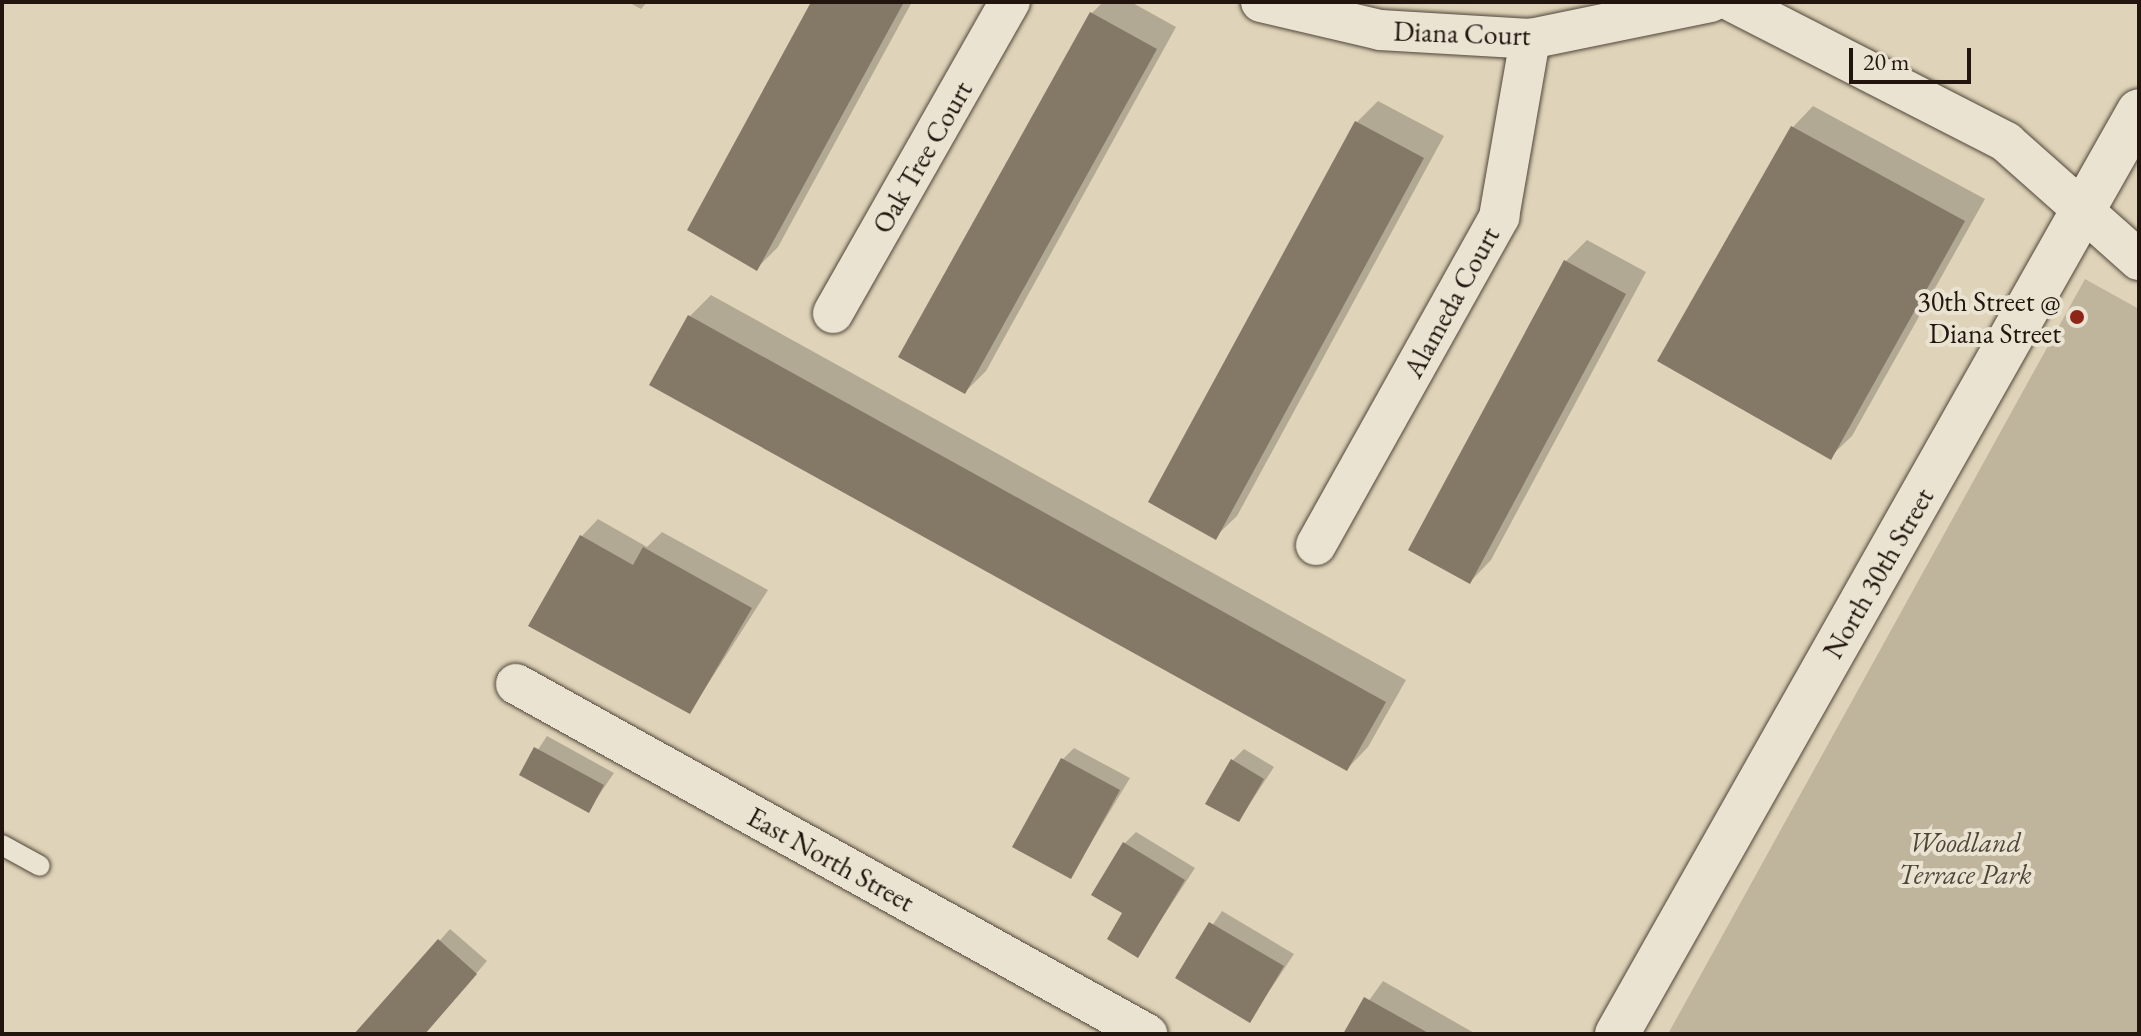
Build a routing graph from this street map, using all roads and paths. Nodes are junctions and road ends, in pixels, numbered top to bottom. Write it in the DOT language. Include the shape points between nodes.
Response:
graph roads {
  1 [pos="1010,2"];
  2 [pos="1261,2"];
  3 [pos="1711,2"];
  4 [pos="1733,2"];
  5 [pos="1530,39"];
  6 [pos="2139,111"];
  7 [pos="2085,206"];
  8 [pos="2139,260"];
  9 [pos="833,313"];
  10 [pos="1316,545"];
  11 [pos="516,684"];
  12 [pos="2,845"];
  13 [pos="40,866"];
  14 [pos="1147,1034"];
  15 [pos="1617,1034"];
  1 -- 9 [label="street, Oak Tree Court"];
  2 -- 5 [label="street, Diana Court" via="1380,30"];
  3 -- 5 [label="street, Diana Court"];
  4 -- 7 [label="street" via="2006,142"];
  5 -- 10 [label="street, Alameda Court" via="1499,217"];
  6 -- 7 [label="street, North 30th Street"];
  7 -- 8 [label="street"];
  7 -- 15 [label="street, North 30th Street"];
  11 -- 14 [label="street, East North Street"];
  12 -- 13 [label="lane"];
}
